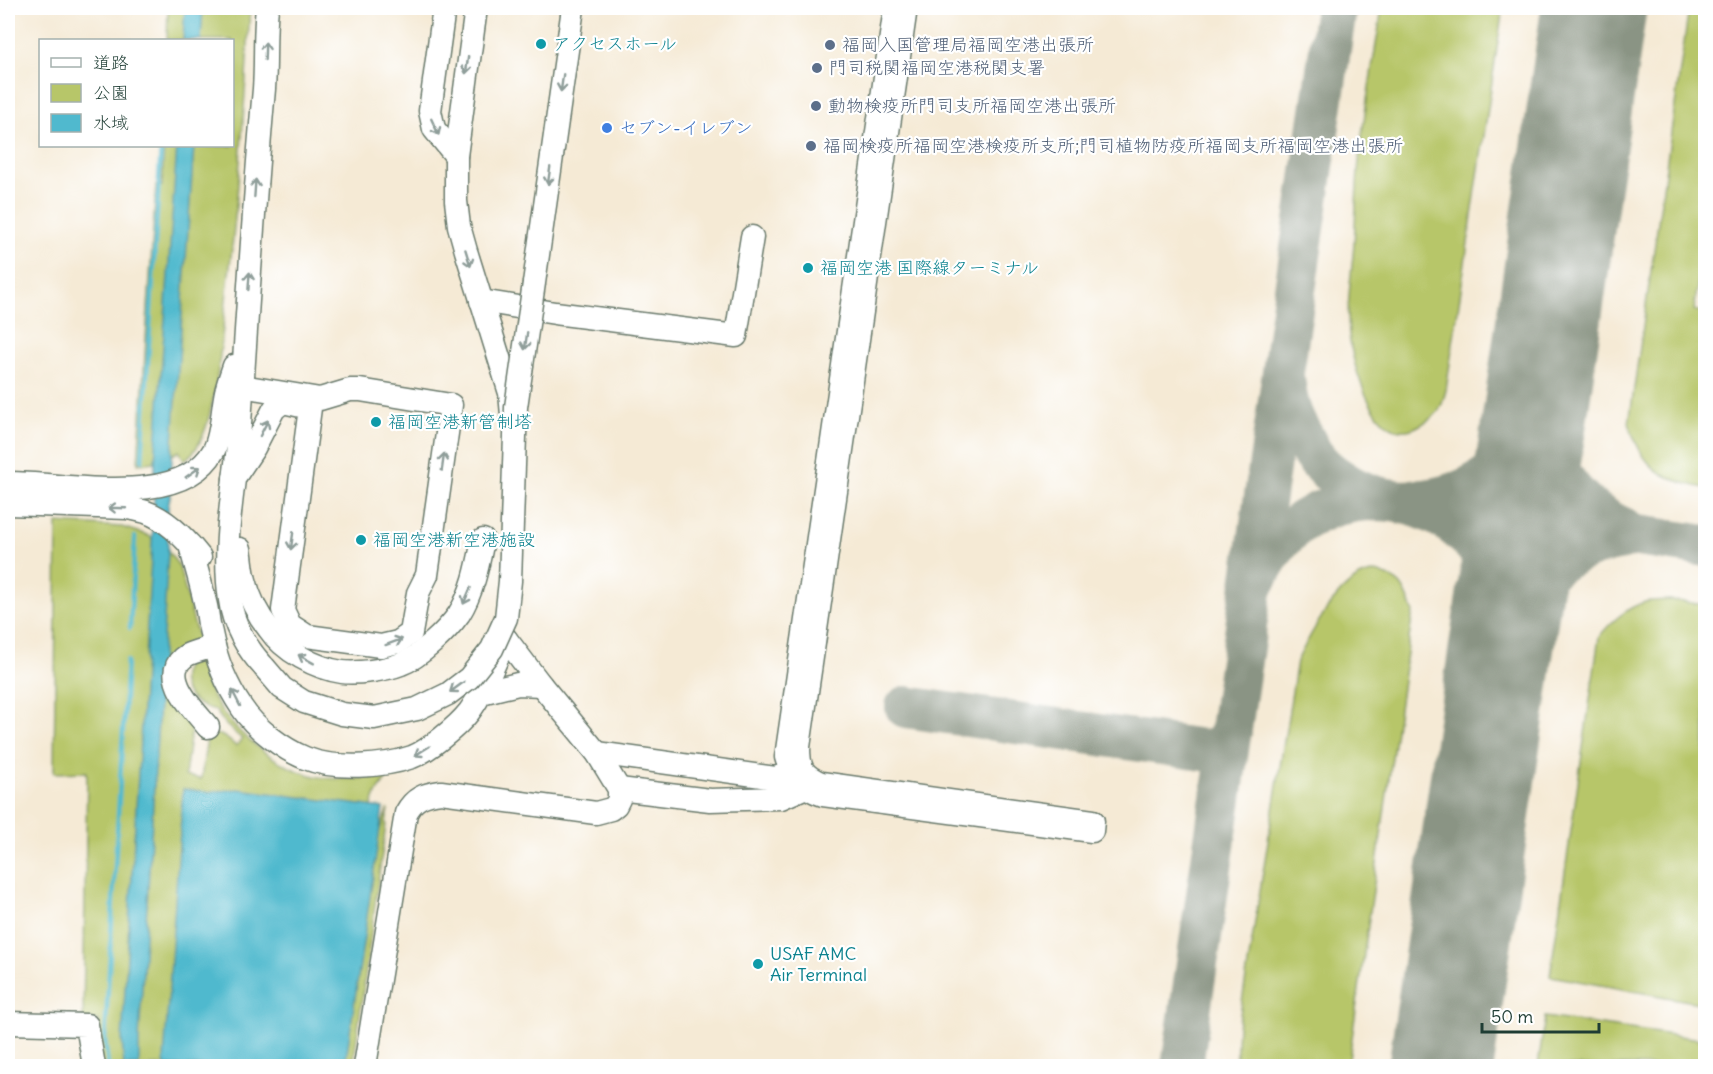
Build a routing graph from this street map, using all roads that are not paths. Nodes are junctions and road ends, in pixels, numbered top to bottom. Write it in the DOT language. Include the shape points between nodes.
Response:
graph roads {
  1 [pos="267,8"];
  2 [pos="444,8"];
  3 [pos="476,8"];
  4 [pos="573,8"];
  5 [pos="895,8"];
  6 [pos="906,8"];
  7 [pos="456,156"];
  8 [pos="752,237"];
  9 [pos="481,301"];
  10 [pos="245,330"];
  11 [pos="242,386"];
  12 [pos="234,478"];
  13 [pos="8,483"];
  14 [pos="231,501"];
  15 [pos="8,504"];
  16 [pos="483,540"];
  17 [pos="190,545"];
  18 [pos="230,600"];
  19 [pos="506,639"];
  20 [pos="214,646"];
  21 [pos="541,685"];
  22 [pos="481,693"];
  23 [pos="208,727"];
  24 [pos="597,753"];
  25 [pos="799,779"];
  26 [pos="619,789"];
  27 [pos="8,1023"];
  28 [pos="94,1066"];
  29 [pos="365,1066"];
  10 -- 1 [label="street, one-way"];
  2 -- 7 [label="street, one-way" via="430,111 434,129"];
  3 -- 7 [label="street, one-way"];
  4 -- 18 [label="street, one-way, bridge" via="516,407 506,618 492,649 469,678 417,709 374,718 342,714 304,702 282,688 252,653"];
  5 -- 25 [label="street" via="786,757"];
  6 -- 25 [label="street" via="800,764 805,774 821,783 1093,821 1092,831 823,795"];
  7 -- 9 [label="street, one-way" via="459,226"];
  8 -- 9 [label="street" via="736,336"];
  9 -- 19 [label="street" via="512,409 512,585"];
  10 -- 11 [label="street"];
  13 -- 10 [label="street, one-way" via="138,490 190,476 214,450 226,391"];
  11 -- 12 [label="street"];
  12 -- 11 [label="street, one-way" via="274,409 283,402 310,408 283,610 290,625 307,636 381,646 398,642 411,633 418,593 427,575 451,405 360,390 320,399"];
  12 -- 14 [label="street"];
  16 -- 14 [label="street, one-way" via="469,593 459,614 443,633 401,664 342,672 315,664 290,650 269,630 245,580"];
  14 -- 18 [label="street" via="227,549"];
  17 -- 15 [label="street, one-way" via="146,512"];
  17 -- 18 [label="street"];
  17 -- 20 [label="street"];
  19 -- 21 [label="street"];
  19 -- 22 [label="street"];
  22 -- 20 [label="street, one-way" via="469,713 449,733 414,756 377,765 331,765 305,758 254,724 240,706"];
  20 -- 23 [label="street" via="187,656 179,664 176,682"];
  21 -- 22 [label="street" via="518,684"];
  21 -- 24 [label="street"];
  24 -- 25 [label="street"];
  24 -- 26 [label="street"];
  25 -- 26 [label="street" via="781,798 710,800"];
  26 -- 29 [label="street" via="616,805 596,813 441,792 426,794 414,802 406,813"];
  27 -- 28 [label="street" via="87,1025"];
}
